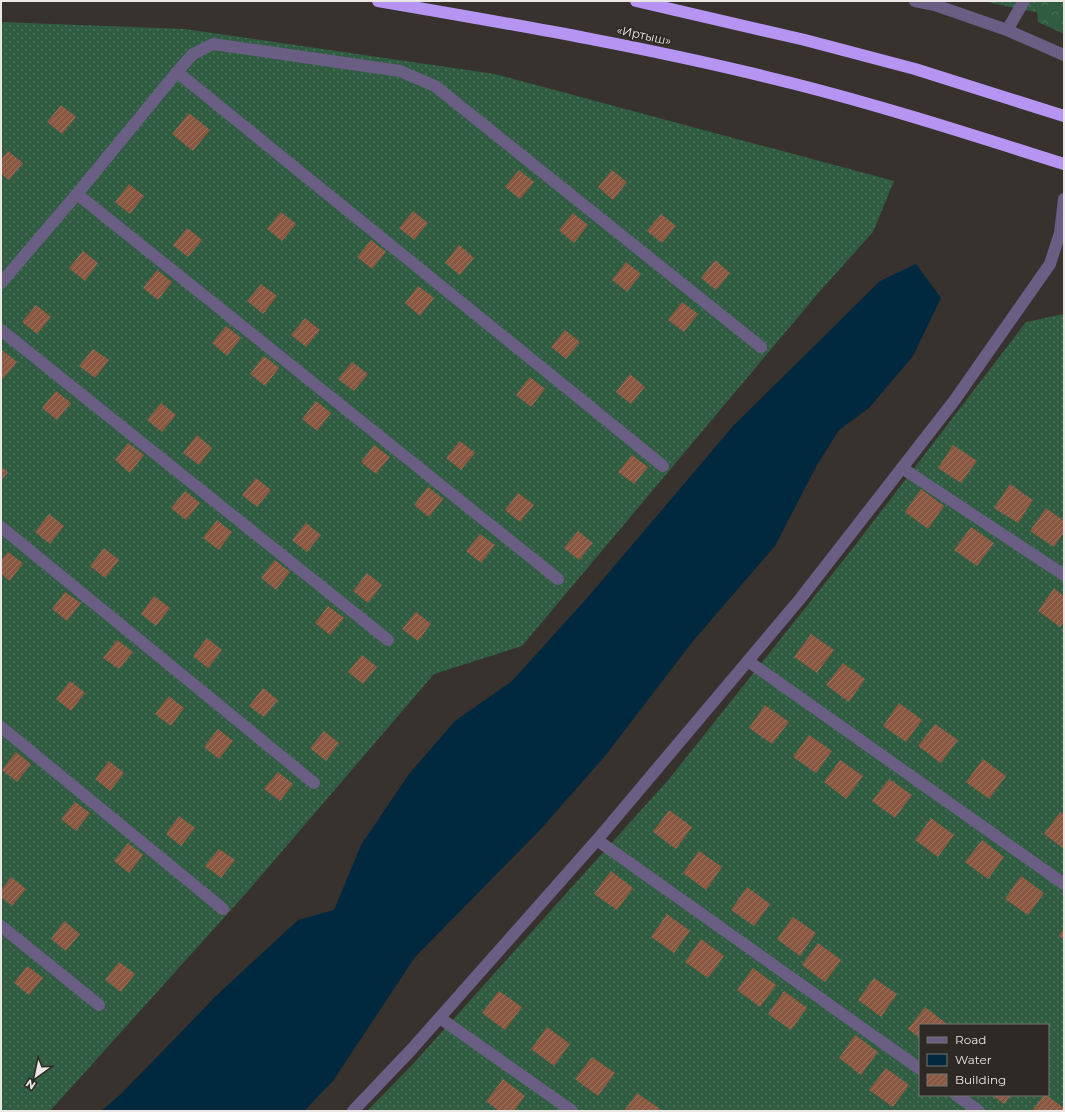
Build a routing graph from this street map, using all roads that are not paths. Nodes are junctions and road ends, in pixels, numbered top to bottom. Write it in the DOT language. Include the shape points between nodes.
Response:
graph roads {
  1 [pos="378,1"];
  2 [pos="636,1"];
  3 [pos="915,1"];
  4 [pos="1024,1"];
  5 [pos="1007,30"];
  6 [pos="1064,55"];
  7 [pos="177,72"];
  8 [pos="1064,116"];
  9 [pos="1064,164"];
  10 [pos="77,194"];
  11 [pos="1064,199"];
  12 [pos="1,283"];
  13 [pos="1,330"];
  14 [pos="761,347"];
  15 [pos="663,466"];
  16 [pos="902,468"];
  17 [pos="1,527"];
  18 [pos="1064,575"];
  19 [pos="558,579"];
  20 [pos="388,640"];
  21 [pos="748,661"];
  22 [pos="1,728"];
  23 [pos="314,783"];
  24 [pos="597,840"];
  25 [pos="1064,884"];
  26 [pos="223,908"];
  27 [pos="1,926"];
  28 [pos="99,1005"];
  29 [pos="440,1018"];
  30 [pos="919,1068"];
  31 [pos="957,1096"];
  32 [pos="354,1111"];
  33 [pos="572,1111"];
  34 [pos="979,1111"];
  1 -- 9 [label="highway, «Иртыш»" via="646,49 795,84 902,113"];
  2 -- 8 [label="highway" via="805,40 915,69"];
  3 -- 5 [label="street" via="935,5"];
  4 -- 5 [label="street"];
  5 -- 6 [label="street"];
  7 -- 10 [label="street"];
  7 -- 14 [label="street" via="193,54 213,44 400,71 435,86"];
  7 -- 15 [label="street"];
  10 -- 12 [label="street"];
  10 -- 19 [label="street"];
  11 -- 16 [label="street" via="1060,233 1050,264 954,401"];
  13 -- 20 [label="street"];
  16 -- 18 [label="street"];
  16 -- 21 [label="street"];
  17 -- 23 [label="street"];
  21 -- 24 [label="street"];
  21 -- 25 [label="street"];
  22 -- 26 [label="street"];
  24 -- 29 [label="street"];
  24 -- 30 [label="street"];
  27 -- 28 [label="street"];
  29 -- 32 [label="street"];
  29 -- 33 [label="street"];
  31 -- 34 [label="street"];
}
